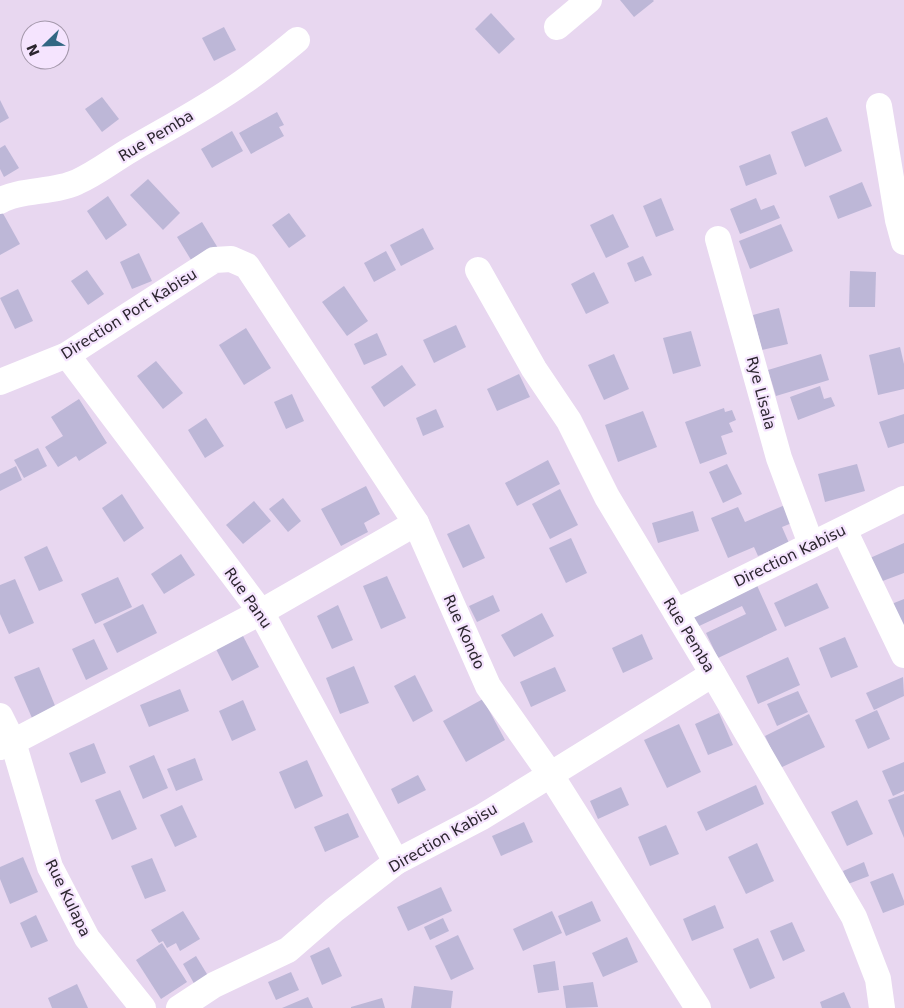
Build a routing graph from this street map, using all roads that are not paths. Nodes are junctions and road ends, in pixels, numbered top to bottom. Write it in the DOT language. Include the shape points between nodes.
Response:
graph roads {
  1 [pos="589,0"];
  2 [pos="557,27"];
  3 [pos="298,40"];
  4 [pos="879,106"];
  5 [pos="0,201"];
  6 [pos="718,239"];
  7 [pos="904,242"];
  8 [pos="231,259"];
  9 [pos="478,270"];
  10 [pos="67,355"];
  11 [pos="0,382"];
  12 [pos="904,499"];
  13 [pos="416,523"];
  14 [pos="844,530"];
  15 [pos="811,544"];
  16 [pos="261,612"];
  17 [pos="676,612"];
  18 [pos="904,655"];
  19 [pos="713,674"];
  20 [pos="0,716"];
  21 [pos="6,744"];
  22 [pos="550,774"];
  23 [pos="396,862"];
  24 [pos="143,1008"];
  25 [pos="179,1008"];
  26 [pos="698,1008"];
  27 [pos="882,1008"];
  1 -- 2 [label="street"];
  3 -- 5 [label="street, Rue Pemba" via="243,82 96,173 72,185 8,196"];
  4 -- 7 [label="street"];
  6 -- 15 [label="street, Rye Lisala" via="779,458"];
  8 -- 10 [label="street, Direction Port Kabisu" via="214,260"];
  8 -- 13 [label="street, Rue Kondo" via="247,266"];
  9 -- 17 [label="street, Rue Pemba" via="534,369 569,421 607,497"];
  10 -- 11 [label="street, Direction Port Kabisu"];
  10 -- 16 [label="street, Rue Panu"];
  12 -- 14 [label="street, Direction Kabisu"];
  13 -- 16 [label="street"];
  13 -- 22 [label="street, Rue Kondo" via="488,686"];
  14 -- 15 [label="street, Direction Kabisu"];
  14 -- 18 [label="street"];
  15 -- 17 [label="street, Direction Kabisu"];
  16 -- 21 [label="street"];
  16 -- 23 [label="street, Rue Panu"];
  17 -- 19 [label="street, Rue Pemba"];
  19 -- 22 [label="street, Direction Kabisu"];
  19 -- 27 [label="street, Rue Pemba" via="854,917 878,979"];
  20 -- 21 [label="street, Rue Kulapa"];
  21 -- 24 [label="street, Rue Kulapa" via="50,867 86,938"];
  22 -- 23 [label="street, Direction Kabisu" via="482,817"];
  22 -- 26 [label="street, Rue Kondo"];
  23 -- 25 [label="street, Direction Kabisu" via="288,950 214,985"];
}
